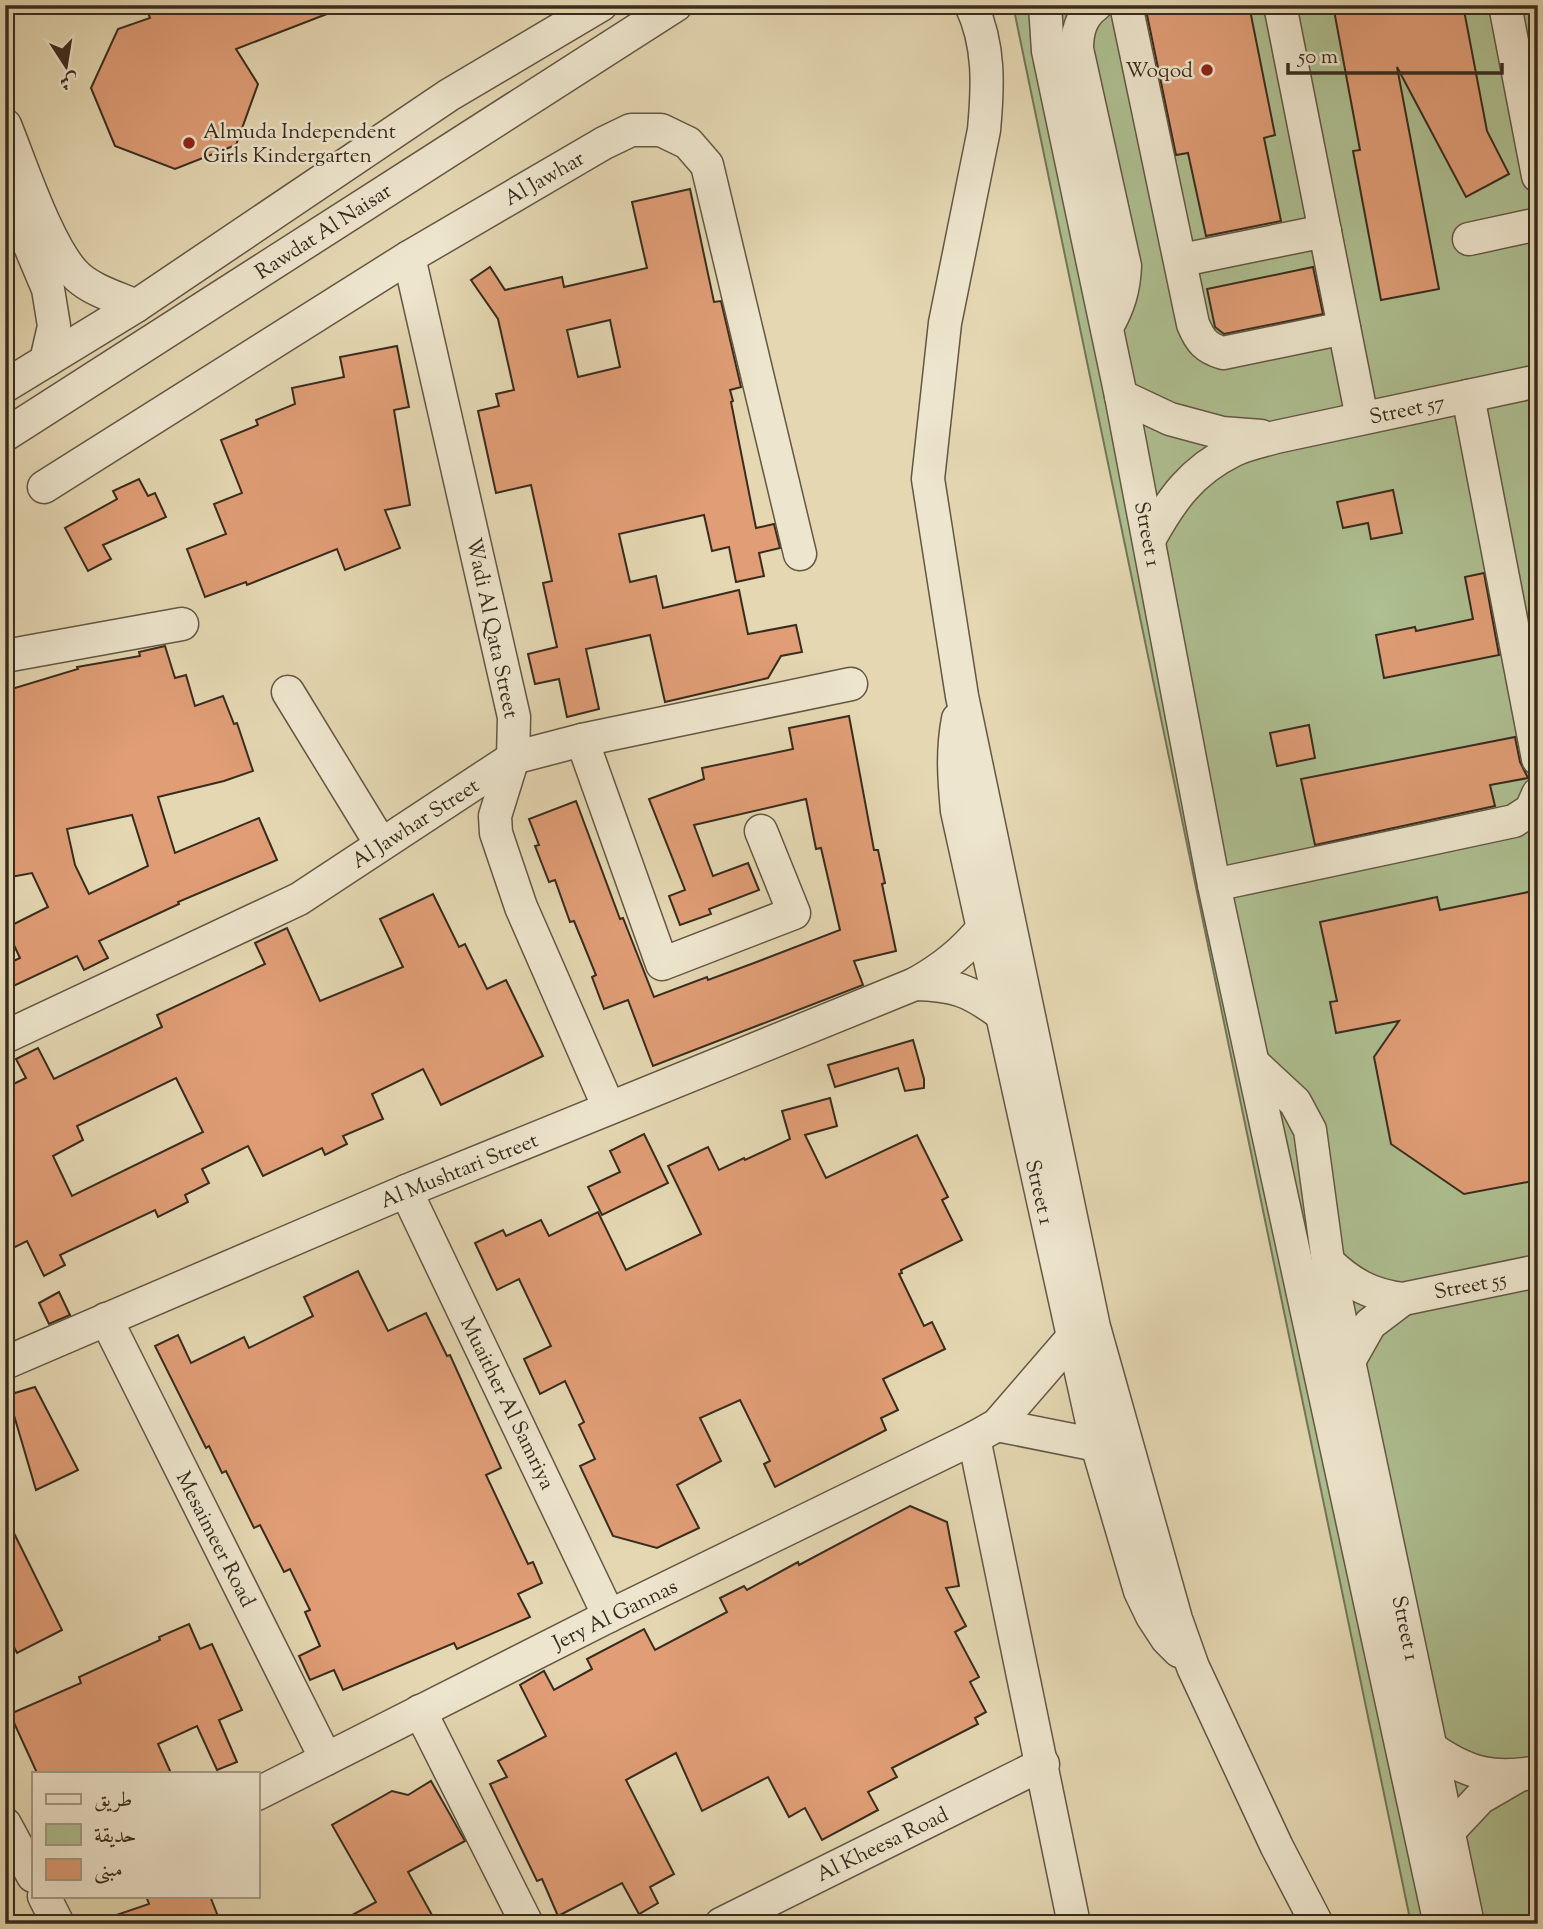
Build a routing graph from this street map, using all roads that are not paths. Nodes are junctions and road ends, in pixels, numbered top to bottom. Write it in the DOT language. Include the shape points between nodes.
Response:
graph roads {
  1 [pos="601,5"];
  2 [pos="676,5"];
  3 [pos="971,5"];
  4 [pos="1045,5"];
  5 [pos="1096,5"];
  6 [pos="1126,5"];
  7 [pos="1280,5"];
  8 [pos="1505,5"];
  9 [pos="5,125"];
  10 [pos="1538,176"];
  11 [pos="6,191"];
  12 [pos="1538,224"];
  13 [pos="1325,231"];
  14 [pos="1469,239"];
  15 [pos="409,257"];
  16 [pos="1182,260"];
  17 [pos="136,306"];
  18 [pos="1107,327"];
  19 [pos="1344,328"];
  20 [pos="46,361"];
  21 [pos="1538,381"];
  22 [pos="5,386"];
  23 [pos="1121,396"];
  24 [pos="1468,396"];
  25 [pos="1362,418"];
  26 [pos="5,435"];
  27 [pos="1276,437"];
  28 [pos="44,487"];
  29 [pos="1149,540"];
  30 [pos="800,554"];
  31 [pos="182,624"];
  32 [pos="5,656"];
  33 [pos="851,684"];
  34 [pos="288,692"];
  35 [pos="962,696"];
  36 [pos="1534,717"];
  37 [pos="582,740"];
  38 [pos="513,758"];
  39 [pos="1538,759"];
  40 [pos="1538,794"];
  41 [pos="1526,820"];
  42 [pos="761,831"];
  43 [pos="381,844"];
  44 [pos="1214,885"];
  45 [pos="982,929"];
  46 [pos="915,984"];
  47 [pos="1000,1013"];
  48 [pos="5,1037"];
  49 [pos="1254,1063"];
  50 [pos="609,1108"];
  51 [pos="406,1191"];
  52 [pos="1328,1262"];
  53 [pos="1538,1271"];
  54 [pos="1403,1299"];
  55 [pos="106,1319"];
  56 [pos="1073,1337"];
  57 [pos="1349,1360"];
  58 [pos="5,1363"];
  59 [pos="986,1432"];
  60 [pos="1097,1445"];
  61 [pos="610,1616"];
  62 [pos="1194,1667"];
  63 [pos="420,1711"];
  64 [pos="1431,1748"];
  65 [pos="326,1759"];
  66 [pos="1043,1764"];
  67 [pos="1528,1774"];
  68 [pos="259,1793"];
  69 [pos="5,1824"];
  70 [pos="1449,1830"];
  71 [pos="32,1871"];
  72 [pos="527,1924"];
  73 [pos="721,1924"];
  74 [pos="1074,1924"];
  75 [pos="1317,1924"];
  76 [pos="1440,1924"];
  77 [pos="1468,1924"];
  1 -- 17 [label="street, Rawdat Al Naisar" via="449,94"];
  2 -- 26 [label="street, Rawdat Al Naisar"];
  3 -- 35 [label="street, Street 1" via="987,56 987,101 945,323 928,479"];
  4 -- 18 [label="street, Street 1" via="1048,51"];
  5 -- 18 [label="street" via="1082,20 1077,49 1125,266 1121,298"];
  6 -- 16 [label="street"];
  7 -- 13 [label="street"];
  8 -- 10 [label="street"];
  9 -- 17 [label="street" via="54,244 76,275"];
  11 -- 20 [label="street" via="48,289 54,326"];
  12 -- 14 [label="street"];
  13 -- 16 [label="street"];
  13 -- 19 [label="street"];
  15 -- 28 [label="street, Al Jawhar"];
  15 -- 30 [label="street, Al Jawhar" via="631,130 661,130 688,143 707,165 715,194"];
  15 -- 38 [label="street, Wadi Al Qata Street" via="514,717"];
  16 -- 19 [label="street" via="1193,324 1209,349 1238,351"];
  17 -- 20 [label="street, Rawdat Al Naisar"];
  18 -- 23 [label="street, Street 1"];
  19 -- 25 [label="street"];
  20 -- 22 [label="street, Rawdat Al Naisar"];
  21 -- 24 [label="street, Street 57"];
  23 -- 27 [label="street, Street 57" via="1170,419 1222,433"];
  23 -- 29 [label="street, Street 1"];
  24 -- 25 [label="street, Street 57"];
  24 -- 36 [label="street"];
  25 -- 27 [label="street, Street 57"];
  27 -- 29 [label="street, Street 57" via="1235,450 1199,472 1170,503"];
  29 -- 44 [label="street, Street 1"];
  31 -- 32 [label="street"];
  33 -- 37 [label="street, Al Jawhar Street"];
  34 -- 43 [label="street"];
  35 -- 45 [label="street, Street 1" via="953,769 957,811"];
  35 -- 62 [label="street, Street 1" via="1094,1327 1176,1619"];
  36 -- 39 [label="street"];
  37 -- 38 [label="street, Al Jawhar Street"];
  37 -- 42 [label="street" via="662,964 794,913"];
  38 -- 43 [label="street, Al Jawhar Street"];
  38 -- 50 [label="street, Wadi Al Qata Street" via="495,816 496,833 521,907"];
  40 -- 41 [label="street"];
  41 -- 44 [label="street"];
  43 -- 48 [label="street, Al Jawhar Street" via="299,899"];
  44 -- 49 [label="street, Street 1"];
  45 -- 46 [label="street, Al Mushtari Street" via="953,961"];
  45 -- 47 [label="street, Street 1"];
  46 -- 47 [label="street, Al Mushtari Street" via="962,989"];
  46 -- 50 [label="street, Al Mushtari Street"];
  47 -- 56 [label="street, Street 1"];
  49 -- 52 [label="street, Street 1" via="1295,1102 1310,1130"];
  49 -- 76 [label="street, Street 1"];
  50 -- 51 [label="street, Al Mushtari Street"];
  51 -- 55 [label="street, Al Mushtari Street"];
  51 -- 61 [label="street, Muaither Al Samriya"];
  52 -- 54 [label="street, Street 55" via="1364,1290"];
  52 -- 57 [label="street, Street 1"];
  53 -- 54 [label="street, Street 55"];
  54 -- 57 [label="street, Street 55" via="1370,1324"];
  55 -- 58 [label="street, Al Mushtari Street"];
  55 -- 65 [label="street, Mesaimeer Road"];
  56 -- 59 [label="street, Jery Al Gannas"];
  56 -- 60 [label="street, Street 1"];
  57 -- 64 [label="street, Street 1"];
  59 -- 60 [label="street"];
  59 -- 61 [label="street, Jery Al Gannas"];
  59 -- 66 [label="street"];
  60 -- 62 [label="street, Street 1" via="1140,1591 1167,1639"];
  61 -- 63 [label="street, Jery Al Gannas"];
  62 -- 75 [label="street, Street 1"];
  63 -- 65 [label="street, Jery Al Gannas"];
  63 -- 72 [label="street"];
  64 -- 67 [label="street" via="1472,1771 1495,1776"];
  64 -- 70 [label="street, Street 1"];
  65 -- 68 [label="street, Jery Al Gannas"];
  66 -- 73 [label="street, Al Kheesa Road"];
  66 -- 74 [label="street"];
  67 -- 70 [label="street" via="1480,1798"];
  69 -- 71 [label="street"];
  70 -- 77 [label="street, Street 1"];
}
